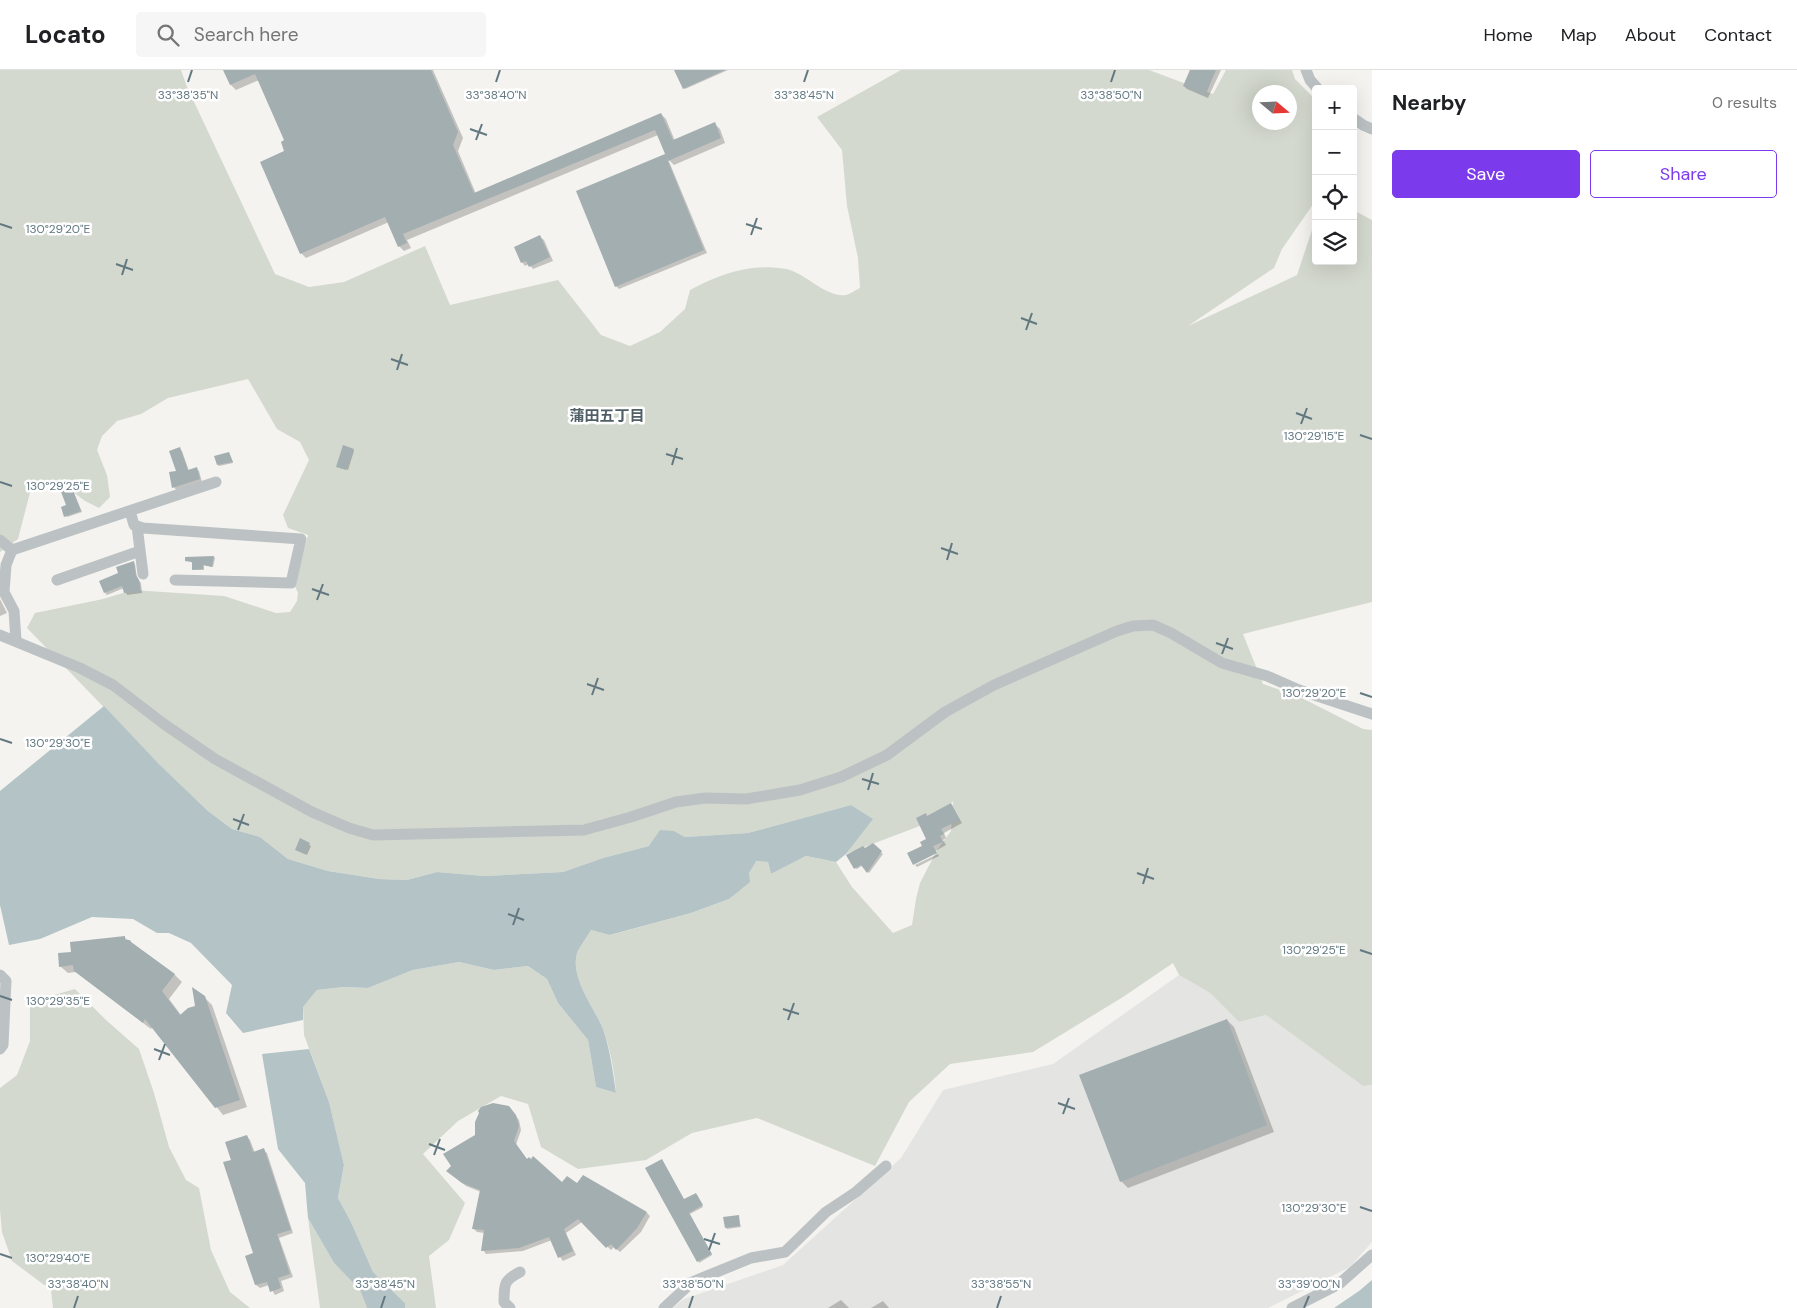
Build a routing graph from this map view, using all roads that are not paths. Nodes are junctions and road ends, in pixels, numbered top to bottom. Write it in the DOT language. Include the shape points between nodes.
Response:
graph roads {
  1 [pos="1306,70"];
  2 [pos="1314,85"];
  3 [pos="1357,121"];
  4 [pos="1372,129"];
  5 [pos="216,482"];
  6 [pos="130,511"];
  7 [pos="137,526"];
  8 [pos="0,540"];
  9 [pos="12,550"];
  10 [pos="140,551"];
  11 [pos="143,574"];
  12 [pos="56,580"];
  13 [pos="175,580"];
  14 [pos="0,635"];
  15 [pos="16,640"];
  16 [pos="1372,714"];
  17 [pos="0,976"];
  18 [pos="0,1049"];
  19 [pos="886,1166"];
  20 [pos="1372,1255"];
  21 [pos="520,1272"];
  22 [pos="510,1308"];
  23 [pos="664,1308"];
  24 [pos="1292,1308"];
  1 -- 2 [label="street"];
  3 -- 4 [label="street"];
  5 -- 6 [label="street"];
  6 -- 7 [label="street"];
  6 -- 9 [label="street"];
  7 -- 10 [label="street"];
  7 -- 13 [label="street" via="301,539 291,582"];
  8 -- 9 [label="street"];
  9 -- 15 [label="street" via="6,565 4,592 14,611"];
  10 -- 11 [label="street"];
  10 -- 12 [label="street"];
  14 -- 15 [label="street"];
  15 -- 16 [label="street" via="113,685 215,759 312,812 373,835 584,830 676,802 704,798 746,800 800,790 841,777 886,755 945,712 994,685 1133,626 1153,625 1222,663"];
  17 -- 18 [label="street" via="6,981 3,1045"];
  19 -- 23 [label="street" via="826,1212 785,1252 751,1258 692,1282"];
  20 -- 24 [label="street" via="1339,1284"];
  21 -- 22 [label="street" via="509,1278 504,1286 504,1302"];
}
